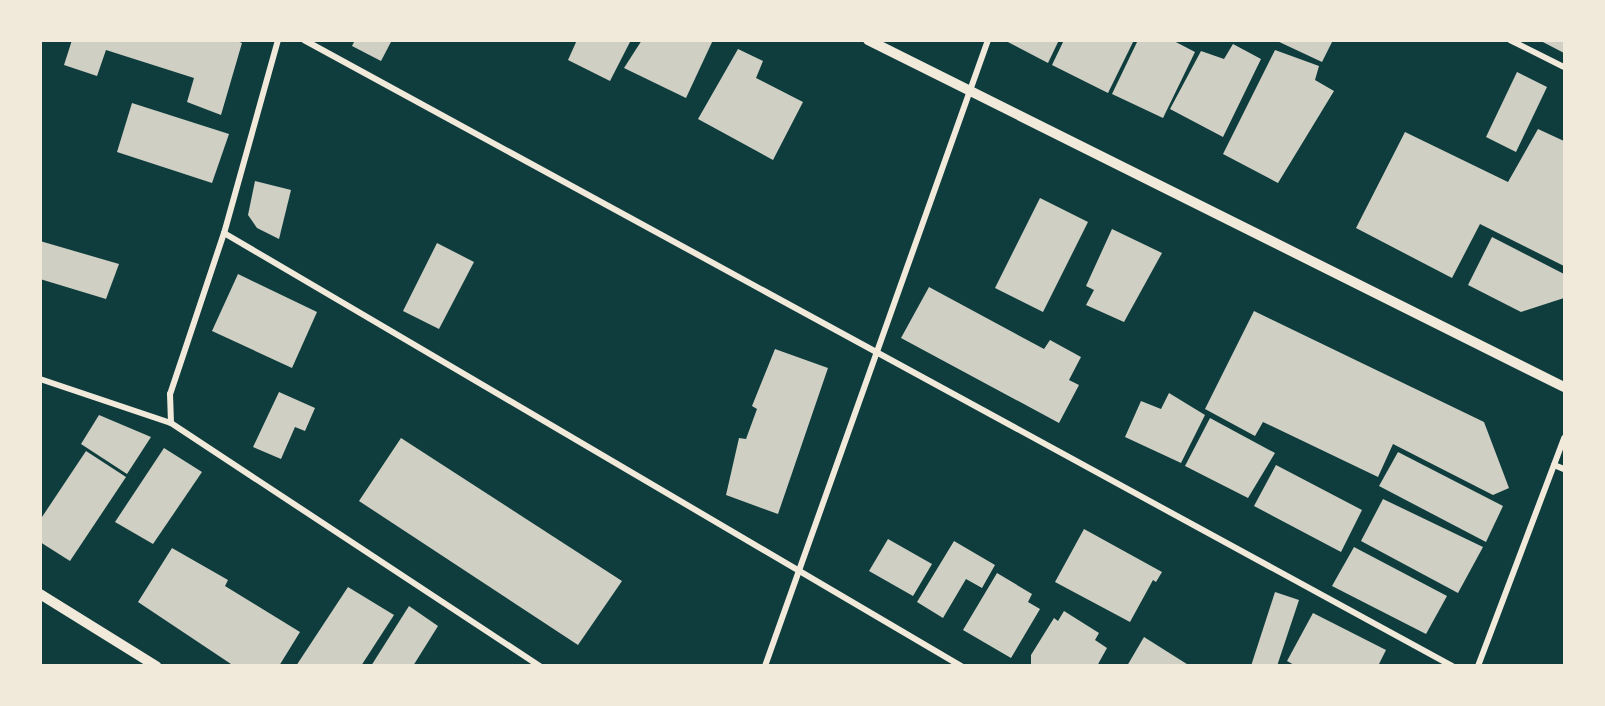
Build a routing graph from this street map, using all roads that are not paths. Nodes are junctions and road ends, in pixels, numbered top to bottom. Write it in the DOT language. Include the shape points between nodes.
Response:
graph roads {
  1 [pos="278,40"];
  2 [pos="304,40"];
  3 [pos="868,40"];
  4 [pos="988,40"];
  5 [pos="1510,40"];
  6 [pos="1564,67"];
  7 [pos="969,92"];
  8 [pos="224,232"];
  9 [pos="876,352"];
  10 [pos="40,378"];
  11 [pos="1564,387"];
  12 [pos="171,423"];
  13 [pos="1564,438"];
  14 [pos="1554,465"];
  15 [pos="1564,469"];
  16 [pos="799,571"];
  17 [pos="40,594"];
  18 [pos="156,666"];
  19 [pos="540,666"];
  20 [pos="765,666"];
  21 [pos="961,666"];
  22 [pos="1452,666"];
  23 [pos="1478,666"];
  1 -- 8 [label="street"];
  2 -- 9 [label="street"];
  3 -- 7 [label="street"];
  4 -- 7 [label="street"];
  5 -- 6 [label="street"];
  7 -- 9 [label="street"];
  7 -- 11 [label="street"];
  8 -- 12 [label="street" via="170,394"];
  8 -- 16 [label="street"];
  9 -- 16 [label="street"];
  9 -- 22 [label="street"];
  10 -- 12 [label="street"];
  12 -- 19 [label="street"];
  13 -- 14 [label="street"];
  14 -- 15 [label="street"];
  14 -- 23 [label="street"];
  16 -- 20 [label="street"];
  16 -- 21 [label="street"];
  17 -- 18 [label="street"];
}
